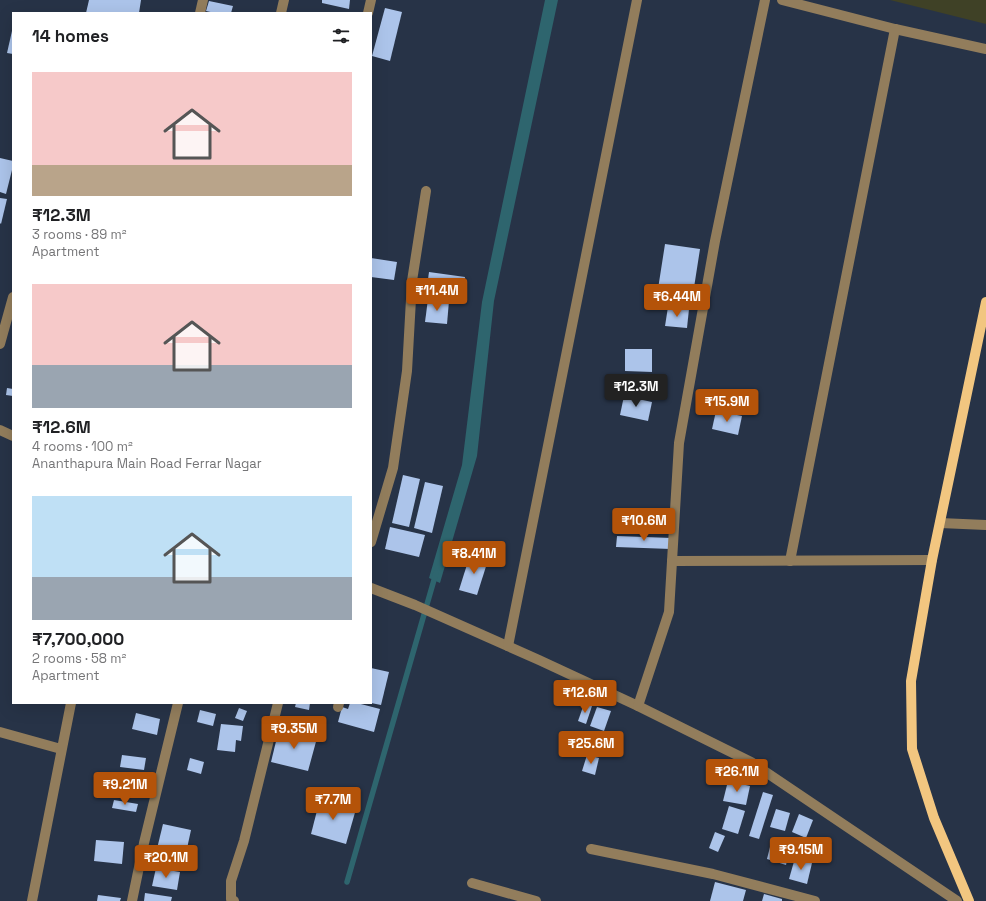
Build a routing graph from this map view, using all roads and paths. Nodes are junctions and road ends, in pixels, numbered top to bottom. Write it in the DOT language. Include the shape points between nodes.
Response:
graph roads {
  1 [pos="203,0"];
  2 [pos="284,0"];
  3 [pos="371,0"];
  4 [pos="637,0"];
  5 [pos="765,0"];
  6 [pos="782,0"];
  7 [pos="200,12"];
  8 [pos="281,12"];
  9 [pos="368,12"];
  10 [pos="895,29"];
  11 [pos="986,49"];
  12 [pos="426,191"];
  13 [pos="12,301"];
  14 [pos="986,302"];
  15 [pos="0,344"];
  16 [pos="0,430"];
  17 [pos="12,436"];
  18 [pos="940,523"];
  19 [pos="986,525"];
  20 [pos="372,539"];
  21 [pos="932,560"];
  22 [pos="672,561"];
  23 [pos="790,561"];
  24 [pos="372,588"];
  25 [pos="508,646"];
  26 [pos="71,704"];
  27 [pos="178,704"];
  28 [pos="278,704"];
  29 [pos="638,706"];
  30 [pos="0,732"];
  31 [pos="61,749"];
  32 [pos="591,849"];
  33 [pos="472,883"];
  34 [pos="232,900"];
  35 [pos="32,901"];
  36 [pos="132,901"];
  37 [pos="536,901"];
  38 [pos="815,901"];
  39 [pos="957,901"];
  40 [pos="969,901"];
  1 -- 7 [label="street"];
  2 -- 8 [label="street"];
  3 -- 9 [label="street"];
  4 -- 25 [label="street"];
  5 -- 22 [label="street" via="715,241 679,443"];
  6 -- 10 [label="street"];
  10 -- 11 [label="street"];
  10 -- 23 [label="street"];
  12 -- 20 [label="street" via="412,281 407,371 393,468"];
  13 -- 15 [label="street"];
  14 -- 18 [label="main road"];
  16 -- 17 [label="street"];
  18 -- 19 [label="street"];
  18 -- 21 [label="main road"];
  21 -- 23 [label="street"];
  21 -- 40 [label="main road" via="911,681 912,749 934,818"];
  22 -- 23 [label="street"];
  22 -- 29 [label="street" via="669,612"];
  24 -- 25 [label="street"];
  25 -- 29 [label="street"];
  26 -- 31 [label="street"];
  27 -- 36 [label="street"];
  28 -- 34 [label="street" via="244,841 231,882"];
  29 -- 39 [label="street" via="751,762"];
  30 -- 31 [label="street"];
  31 -- 35 [label="street"];
  32 -- 38 [label="street" via="713,874"];
  33 -- 37 [label="street"];
}
